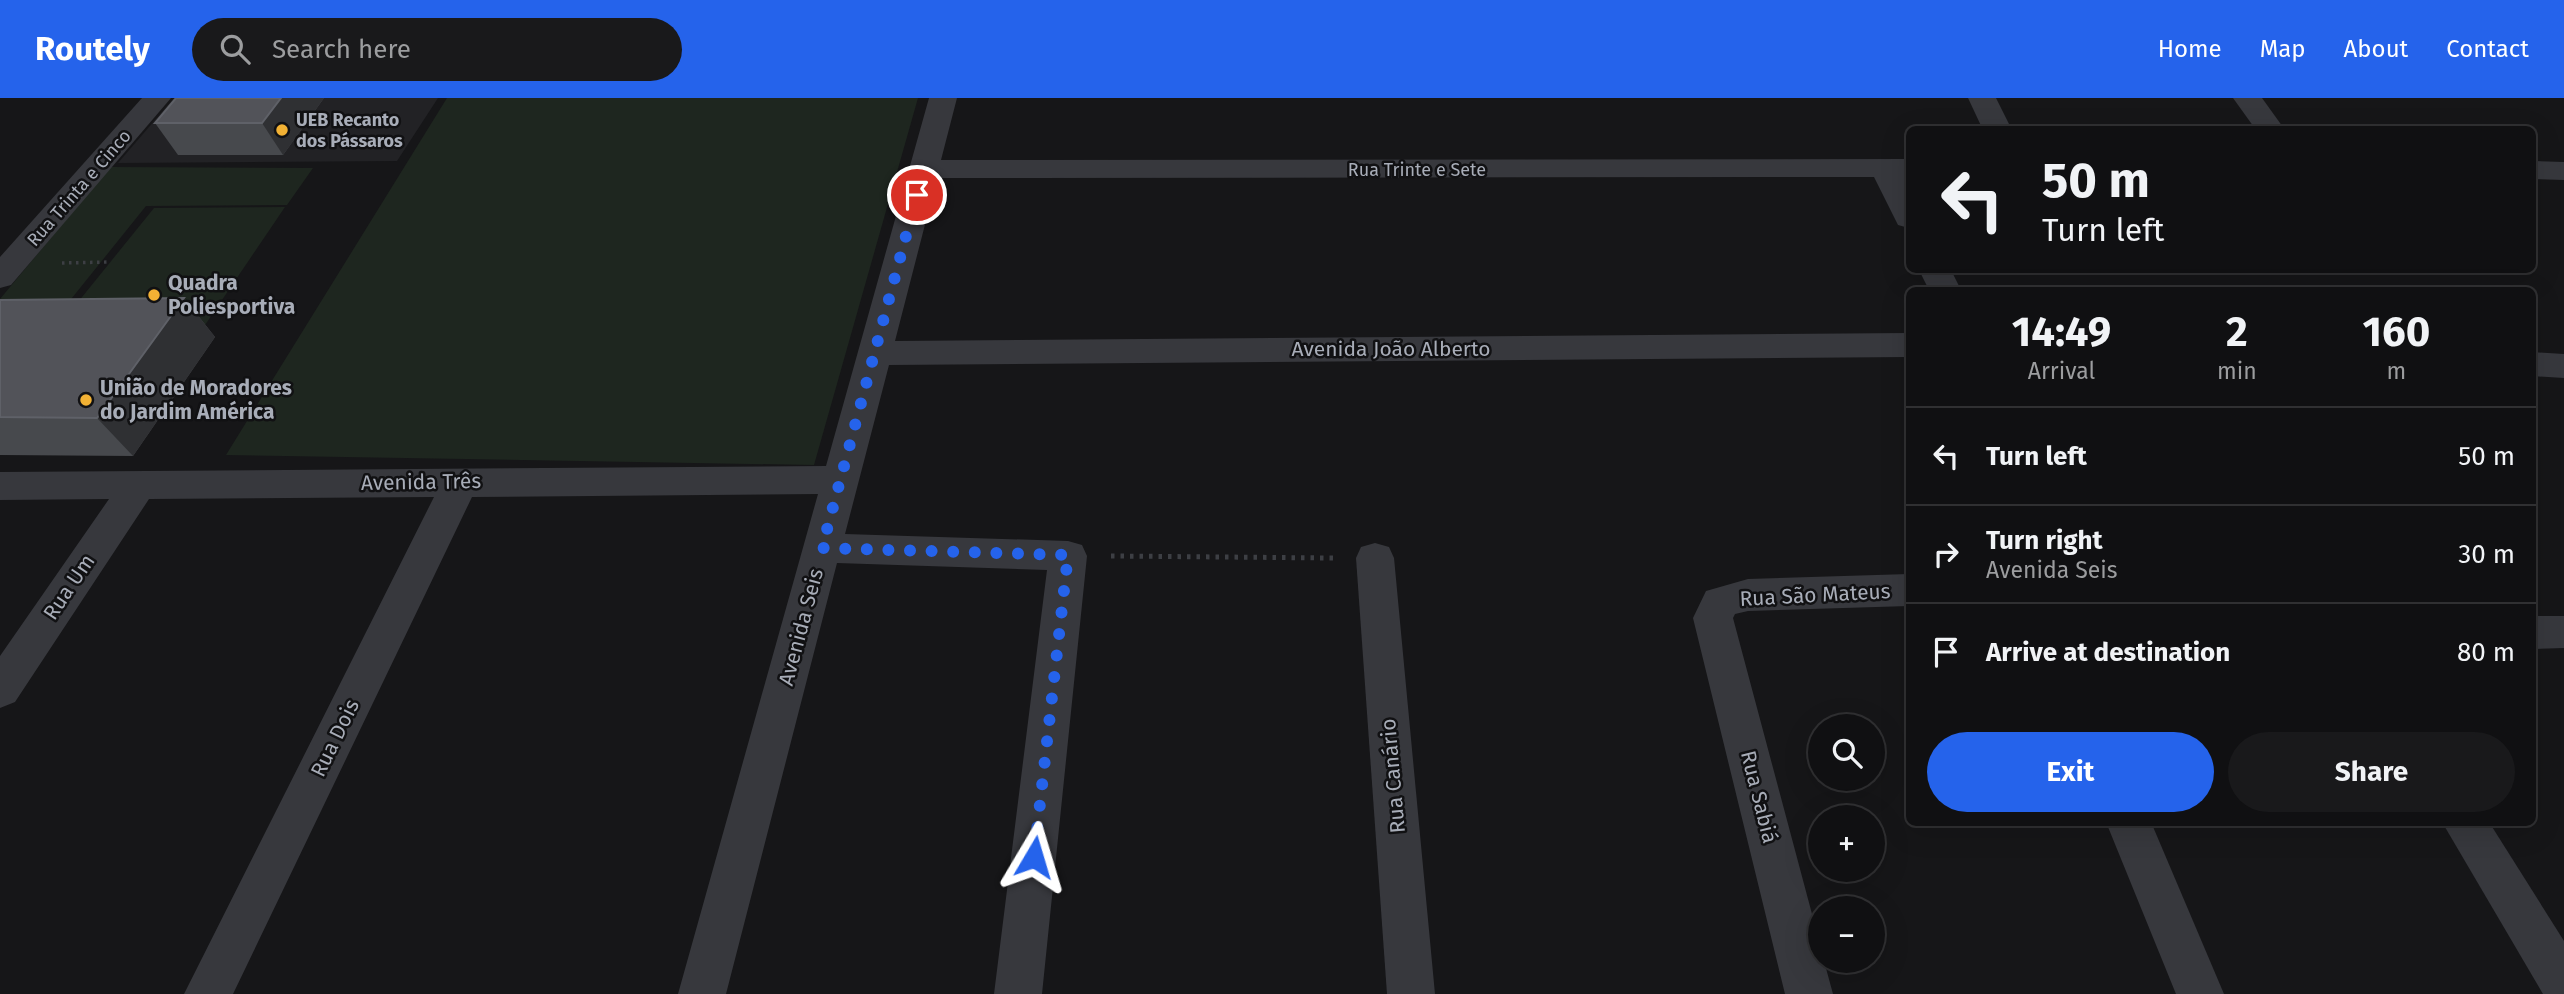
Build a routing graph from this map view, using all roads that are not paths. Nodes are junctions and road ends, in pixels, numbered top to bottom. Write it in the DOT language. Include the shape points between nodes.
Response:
graph roads {
  1 [pos="157,98"];
  2 [pos="943,98"];
  3 [pos="1982,98"];
  4 [pos="2247,98"];
  5 [pos="1996,126"];
  6 [pos="2268,126"];
  7 [pos="1897,168"];
  8 [pos="924,169"];
  9 [pos="2536,170"];
  10 [pos="2564,171"];
  11 [pos="1906,206"];
  12 [pos="0,277"];
  13 [pos="1906,345"];
  14 [pos="873,353"];
  15 [pos="2536,364"];
  16 [pos="2564,366"];
  17 [pos="841,480"];
  18 [pos="461,481"];
  19 [pos="139,485"];
  20 [pos="0,486"];
  21 [pos="822,548"];
  22 [pos="1375,558"];
  23 [pos="1906,590"];
  24 [pos="1720,602"];
  25 [pos="2564,632"];
  26 [pos="2536,633"];
  27 [pos="0,690"];
  28 [pos="2129,826"];
  29 [pos="2466,826"];
  30 [pos="2564,984"];
  31 [pos="208,994"];
  32 [pos="702,994"];
  33 [pos="1018,994"];
  34 [pos="1411,994"];
  35 [pos="1809,994"];
  36 [pos="2200,994"];
  1 -- 12 [label="street, Rua Trinta e Cinco"];
  2 -- 8 [label="street, Avenida Seis"];
  3 -- 5 [label="street"];
  4 -- 6 [label="street"];
  7 -- 8 [label="street, Rua Trinte e Sete"];
  7 -- 11 [label="street"];
  8 -- 14 [label="street, Avenida Seis"];
  9 -- 10 [label="street"];
  13 -- 14 [label="street, Avenida João Alberto"];
  14 -- 17 [label="street, Avenida Seis"];
  15 -- 16 [label="street"];
  17 -- 18 [label="street, Avenida Três"];
  17 -- 21 [label="street, Avenida Seis"];
  18 -- 19 [label="street, Avenida Três"];
  18 -- 31 [label="street, Rua Dois"];
  19 -- 20 [label="street, Avenida Três"];
  19 -- 27 [label="street, Rua Um"];
  21 -- 32 [label="street, Avenida Seis"];
  21 -- 33 [label="street" via="1068,555"];
  22 -- 34 [label="street, Rua Canário"];
  23 -- 24 [label="street, Rua São Mateus" via="1748,595"];
  24 -- 35 [label="street, Rua Sabiá" via="1713,618"];
  25 -- 26 [label="street"];
  28 -- 36 [label="street"];
  29 -- 30 [label="street"];
}
